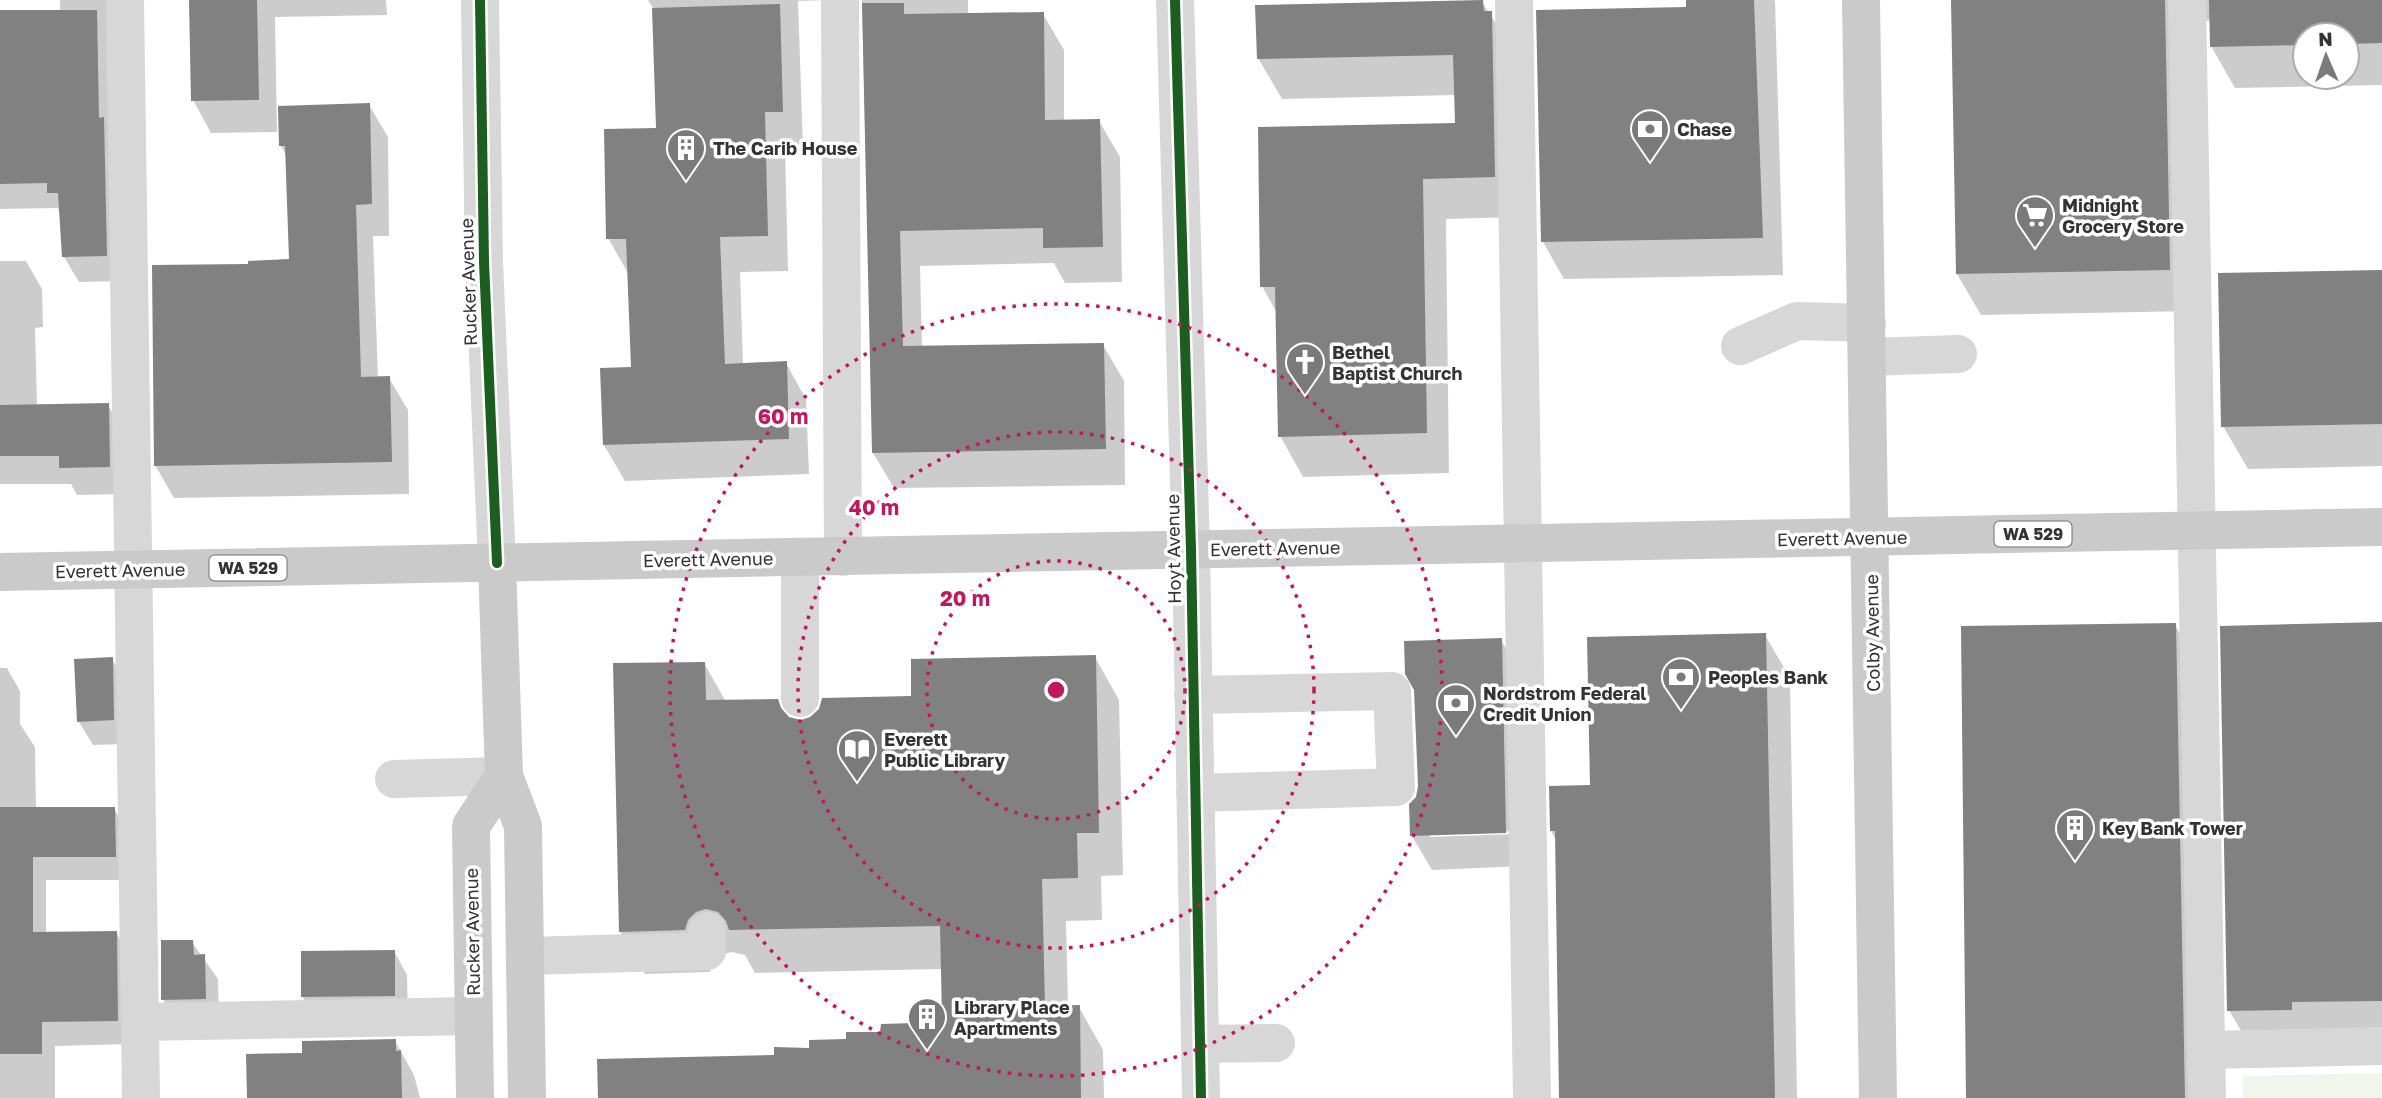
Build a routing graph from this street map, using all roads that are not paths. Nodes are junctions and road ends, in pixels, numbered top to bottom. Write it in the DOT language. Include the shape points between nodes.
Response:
graph roads {
  1 [pos="125,0"];
  2 [pos="480,0"];
  3 [pos="840,0"];
  4 [pos="1175,0"];
  5 [pos="1514,0"];
  6 [pos="1861,0"];
  7 [pos="2187,0"];
  8 [pos="1868,340"];
  9 [pos="1740,346"];
  10 [pos="1958,354"];
  11 [pos="2382,527"];
  12 [pos="2195,531"];
  13 [pos="1871,537"];
  14 [pos="1523,544"];
  15 [pos="1191,550"];
  16 [pos="843,556"];
  17 [pos="800,557"];
  18 [pos="497,563"];
  19 [pos="133,570"];
  20 [pos="0,572"];
  21 [pos="1193,695"];
  22 [pos="800,698"];
  23 [pos="504,776"];
  24 [pos="394,779"];
  25 [pos="1195,793"];
  26 [pos="707,931"];
  27 [pos="526,956"];
  28 [pos="473,1016"];
  29 [pos="140,1022"];
  30 [pos="1276,1043"];
  31 [pos="1200,1044"];
  32 [pos="2382,1046"];
  33 [pos="2206,1050"];
  34 [pos="141,1098"];
  35 [pos="475,1098"];
  36 [pos="527,1098"];
  37 [pos="1201,1098"];
  38 [pos="1532,1098"];
  39 [pos="1878,1098"];
  40 [pos="2207,1098"];
  1 -- 19 [label="street"];
  2 -- 18 [label="street, Rucker Avenue" via="484,262"];
  3 -- 16 [label="street"];
  4 -- 15 [label="street, Hoyt Avenue"];
  5 -- 14 [label="street" via="1533,358"];
  6 -- 8 [label="main road, Colby Avenue"];
  7 -- 12 [label="street" via="2204,210 2182,351"];
  8 -- 9 [label="street" via="1797,321"];
  8 -- 10 [label="street"];
  8 -- 13 [label="main road, Colby Avenue"];
  11 -- 12 [label="main road, Everett Avenue / WA 529"];
  12 -- 13 [label="main road, Everett Avenue / WA 529"];
  12 -- 33 [label="street"];
  13 -- 14 [label="main road, Everett Avenue / WA 529"];
  13 -- 39 [label="main road, Colby Avenue"];
  14 -- 15 [label="main road, Everett Avenue / WA 529"];
  14 -- 38 [label="street" via="1516,909"];
  15 -- 16 [label="main road, Everett Avenue / WA 529"];
  15 -- 21 [label="street, Hoyt Avenue"];
  16 -- 17 [label="main road, Everett Avenue / WA 529"];
  17 -- 18 [label="main road, Everett Avenue / WA 529"];
  17 -- 22 [label="street"];
  18 -- 19 [label="main road, Everett Avenue / WA 529"];
  18 -- 23 [label="main road, Rucker Avenue"];
  19 -- 20 [label="main road, Everett Avenue / WA 529"];
  19 -- 29 [label="street"];
  21 -- 25 [label="street, Hoyt Avenue"];
  21 -- 25 [label="street" via="1392,691 1396,787"];
  23 -- 24 [label="street"];
  23 -- 27 [label="main road, Rucker Avenue" via="523,826"];
  23 -- 28 [label="main road, Rucker Avenue" via="471,826"];
  25 -- 31 [label="street, Hoyt Avenue"];
  26 -- 27 [label="street" via="707,951"];
  27 -- 36 [label="main road, Rucker Avenue"];
  28 -- 29 [label="street"];
  28 -- 35 [label="main road, Rucker Avenue"];
  29 -- 34 [label="street"];
  30 -- 31 [label="street"];
  31 -- 37 [label="street, Hoyt Avenue"];
  32 -- 33 [label="street"];
  33 -- 40 [label="street"];
}
